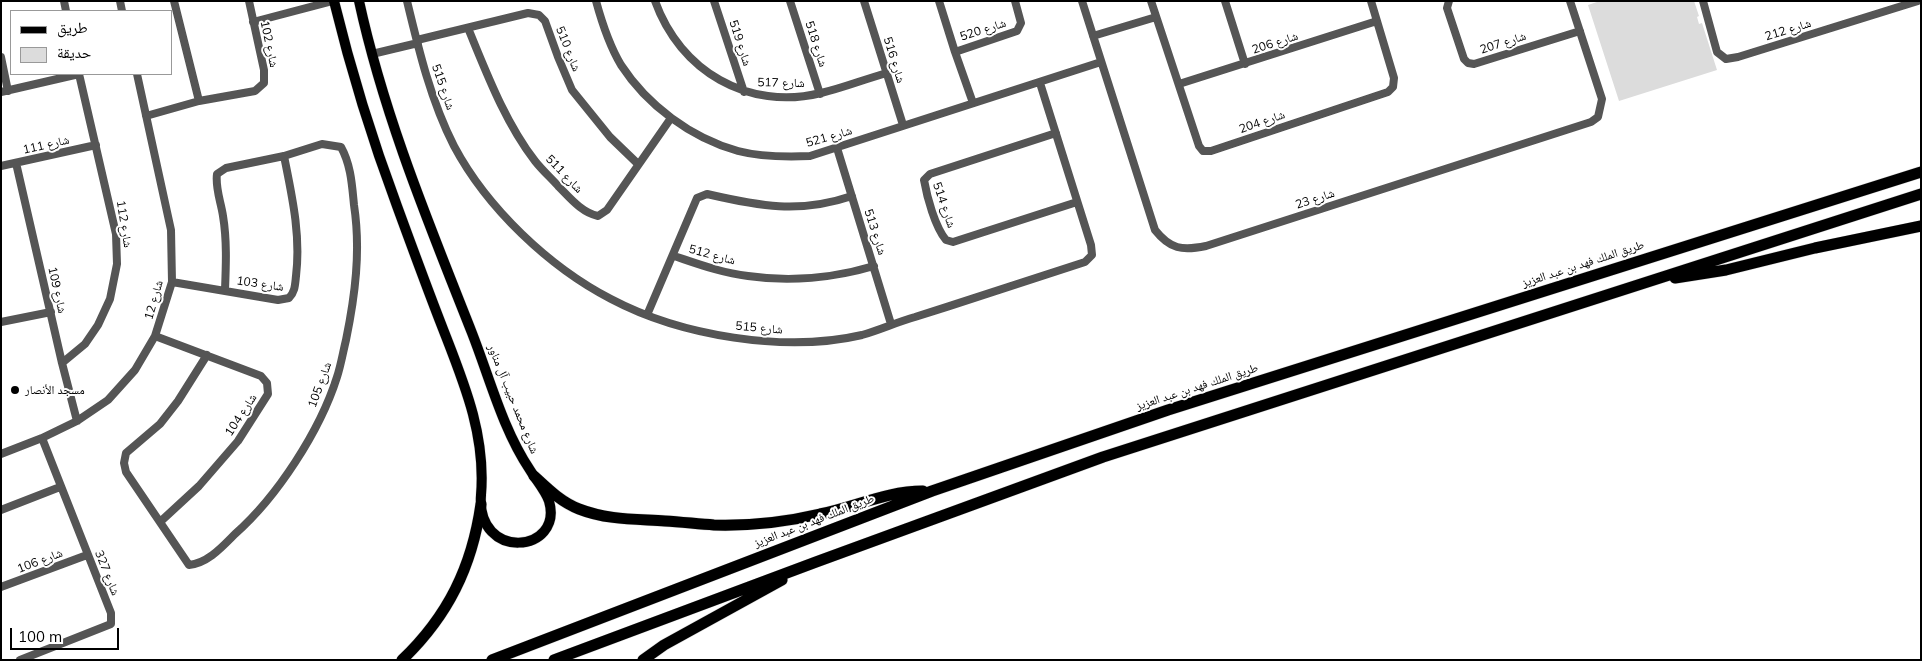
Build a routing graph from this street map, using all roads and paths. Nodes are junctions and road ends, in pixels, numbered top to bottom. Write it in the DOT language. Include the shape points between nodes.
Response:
graph roads {
  1 [pos="174,1"];
  2 [pos="249,1"];
  3 [pos="333,1"];
  4 [pos="359,1"];
  5 [pos="407,1"];
  6 [pos="654,1"];
  7 [pos="714,1"];
  8 [pos="790,1"];
  9 [pos="864,1"];
  10 [pos="938,1"];
  11 [pos="1015,1"];
  12 [pos="1082,1"];
  13 [pos="1151,1"];
  14 [pos="1225,1"];
  15 [pos="1371,1"];
  16 [pos="1449,1"];
  17 [pos="1570,1"];
  18 [pos="1703,1"];
  19 [pos="1918,1"];
  20 [pos="597,2"];
  21 [pos="1156,17"];
  22 [pos="1377,21"];
  23 [pos="253,22"];
  24 [pos="468,28"];
  25 [pos="1580,31"];
  26 [pos="1093,36"];
  27 [pos="417,42"];
  28 [pos="955,52"];
  29 [pos="372,54"];
  30 [pos="1,57"];
  31 [pos="1101,62"];
  32 [pos="1245,64"];
  33 [pos="887,73"];
  34 [pos="75,75"];
  35 [pos="79,75"];
  36 [pos="137,75"];
  37 [pos="1040,83"];
  38 [pos="1179,84"];
  39 [pos="5,92"];
  40 [pos="744,92"];
  41 [pos="820,94"];
  42 [pos="199,101"];
  43 [pos="973,104"];
  44 [pos="146,116"];
  45 [pos="671,118"];
  46 [pos="903,125"];
  47 [pos="1056,133"];
  48 [pos="96,144"];
  49 [pos="838,148"];
  50 [pos="284,156"];
  51 [pos="16,163"];
  52 [pos="638,164"];
  53 [pos="1,166"];
  54 [pos="1921,171"];
  55 [pos="1921,194"];
  56 [pos="852,196"];
  57 [pos="1077,202"];
  58 [pos="1921,226"];
  59 [pos="674,256"];
  60 [pos="874,266"];
  61 [pos="172,282"];
  62 [pos="1641,284"];
  63 [pos="225,290"];
  64 [pos="51,312"];
  65 [pos="647,315"];
  66 [pos="1,322"];
  67 [pos="891,324"];
  68 [pos="155,336"];
  69 [pos="207,355"];
  70 [pos="62,363"];
  71 [pos="77,420"];
  72 [pos="42,438"];
  73 [pos="1,454"];
  74 [pos="534,476"];
  75 [pos="60,487"];
  76 [pos="932,491"];
  77 [pos="481,504"];
  78 [pos="1,510"];
  79 [pos="160,522"];
  80 [pos="88,555"];
  81 [pos="816,562"];
  82 [pos="1,587"];
  83 [pos="20,660"];
  84 [pos="402,660"];
  85 [pos="492,660"];
  86 [pos="554,660"];
  87 [pos="643,660"];
  1 -- 42 [label="street"];
  2 -- 23 [label="street, شارع 102"];
  3 -- 23 [label="street"];
  3 -- 77 [label="main road, شارع محمد حبيب آل مناور" via="368,125 470,399 482,457"];
  4 -- 29 [label="main road, شارع محمد حبيب آل مناور"];
  5 -- 27 [label="street, شارع 515"];
  6 -- 40 [label="street, شارع 517" via="669,32 683,51 719,80"];
  7 -- 40 [label="street, شارع 519"];
  8 -- 41 [label="street, شارع 518"];
  9 -- 33 [label="street, شارع 516"];
  10 -- 28 [label="street, شارع 520"];
  11 -- 28 [label="street, شارع 520" via="1021,24 1017,31"];
  12 -- 26 [label="street, شارع 23"];
  13 -- 21 [label="street, شارع 204"];
  14 -- 32 [label="street"];
  15 -- 22 [label="street, شارع 204"];
  16 -- 25 [label="street, شارع 207" via="1447,8 1468,64"];
  17 -- 25 [label="street, شارع 23"];
  18 -- 19 [label="street, شارع 212" via="1717,52 1726,59"];
  20 -- 45 [label="street, شارع 521" via="606,36 620,64 642,93"];
  21 -- 26 [label="street"];
  21 -- 38 [label="street, شارع 204"];
  22 -- 32 [label="street, شارع 206"];
  22 -- 38 [label="street, شارع 204" via="1394,78 1388,92 1211,151 1203,151 1199,146"];
  23 -- 42 [label="street, شارع 102" via="264,83 255,91"];
  24 -- 27 [label="street, شارع 510"];
  24 -- 52 [label="street, شارع 510" via="528,13 539,15 545,21 572,90 610,137"];
  24 -- 52 [label="street, شارع 511" via="511,125 536,162 588,214 598,216 607,210"];
  25 -- 31 [label="street, شارع 23" via="1602,99 1598,117 1591,122 1206,246 1185,249 1167,244 1155,230"];
  26 -- 31 [label="street, شارع 23"];
  27 -- 29 [label="street, شارع 510"];
  27 -- 65 [label="street, شارع 515" via="434,101 454,145 500,209 545,255 578,279"];
  28 -- 43 [label="street, شارع 520"];
  29 -- 74 [label="main road, شارع محمد حبيب آل مناور" via="415,188 506,421"];
  30 -- 39 [label="street"];
  31 -- 37 [label="street, شارع 521"];
  32 -- 38 [label="street, شارع 206"];
  33 -- 41 [label="street, شارع 517"];
  33 -- 46 [label="street, شارع 516"];
  34 -- 39 [label="street"];
  35 -- 48 [label="street, شارع 112"];
  36 -- 44 [label="street, شارع 12"];
  37 -- 43 [label="street, شارع 521"];
  37 -- 47 [label="street, شارع 515"];
  40 -- 41 [label="street, شارع 517" via="794,97"];
  42 -- 44 [label="street, شارع 102"];
  43 -- 46 [label="street, شارع 521"];
  44 -- 61 [label="street, شارع 12" via="171,230"];
  45 -- 49 [label="street, شارع 521" via="708,140 738,151 788,157 810,156"];
  45 -- 52 [label="street, شارع 511"];
  46 -- 49 [label="street, شارع 521"];
  47 -- 57 [label="street, شارع 515"];
  47 -- 57 [label="street, شارع 514" via="930,174 924,180 925,189 940,234 953,242"];
  48 -- 51 [label="street, شارع 111"];
  48 -- 70 [label="street, شارع 112" via="116,234 115,278 98,325 85,344"];
  49 -- 56 [label="street, شارع 513"];
  50 -- 63 [label="street, شارع 105" via="226,168 218,174 216,181 226,259"];
  50 -- 63 [label="street, شارع 103" via="295,209 298,253 294,293 290,298 278,300"];
  50 -- 79 [label="street, شارع 105" via="322,144 341,147 348,159 356,217 357,278 338,377 318,422 278,488 245,526 208,559 189,565"];
  51 -- 53 [label="street, شارع 111"];
  51 -- 64 [label="street, شارع 109"];
  54 -- 76 [label="highway, طريق الملك فهد بن عبد العزيز" via="1168,410"];
  55 -- 62 [label="highway"];
  56 -- 59 [label="street, شارع 512" via="829,204 804,207 777,207 707,194 701,196 697,198"];
  56 -- 60 [label="street, شارع 513"];
  57 -- 67 [label="street, شارع 515" via="1091,244 1092,255 1085,262"];
  58 -- 62 [label="highway" via="1726,270"];
  59 -- 60 [label="street, شارع 512" via="749,276 828,276"];
  59 -- 65 [label="street"];
  60 -- 67 [label="street, شارع 513"];
  61 -- 63 [label="street, شارع 103"];
  61 -- 68 [label="street, شارع 12"];
  62 -- 81 [label="highway" via="1103,457"];
  64 -- 66 [label="street"];
  64 -- 70 [label="street, شارع 109"];
  65 -- 67 [label="street, شارع 515" via="693,329 772,342 862,335"];
  68 -- 69 [label="street, شارع 104"];
  68 -- 71 [label="street, شارع 12" via="135,370 108,400"];
  69 -- 79 [label="street, شارع 105" via="160,424 126,453 126,472"];
  69 -- 79 [label="street, شارع 104" via="261,376 268,383 268,394 238,441 199,486"];
  70 -- 71 [label="street, شارع 109"];
  71 -- 72 [label="street, شارع 12"];
  72 -- 73 [label="street, شارع 12"];
  72 -- 75 [label="street, شارع 327"];
  74 -- 76 [label="highway" via="564,502 596,514 713,524 803,517 893,494"];
  74 -- 77 [label="main road, شارع محمد حبيب آل مناور" via="547,496 550,513 544,529 532,540 515,544 499,539 487,525"];
  75 -- 78 [label="street"];
  75 -- 80 [label="street, شارع 327"];
  76 -- 85 [label="highway, طريق الملك فهد بن عبد العزيز"];
  77 -- 84 [label="highway" via="474,539 455,591 429,631"];
  80 -- 82 [label="street, شارع 106"];
  80 -- 83 [label="street, شارع 327" via="111,613 111,624"];
  81 -- 86 [label="highway"];
  81 -- 87 [label="highway" via="664,645"];
}
